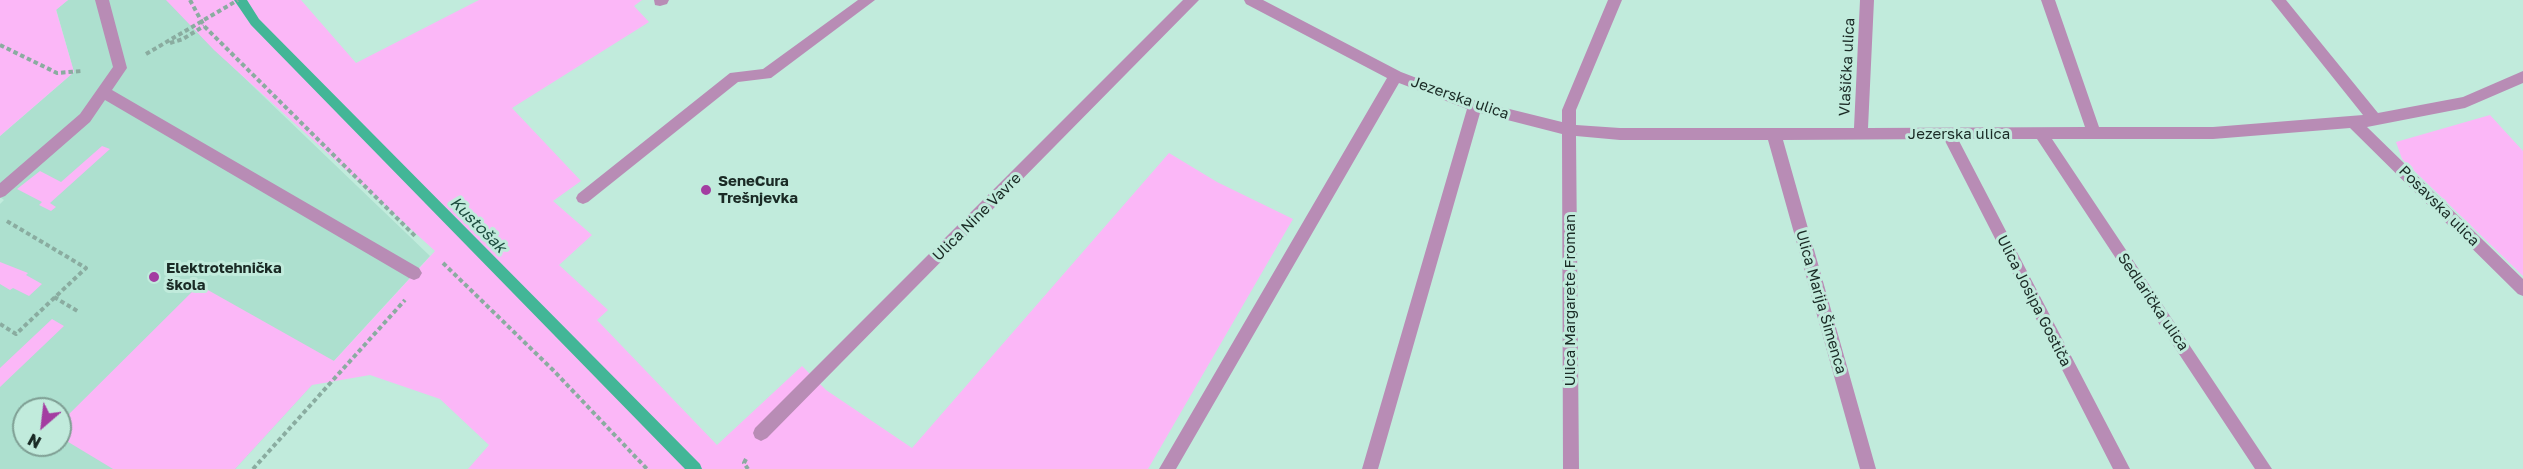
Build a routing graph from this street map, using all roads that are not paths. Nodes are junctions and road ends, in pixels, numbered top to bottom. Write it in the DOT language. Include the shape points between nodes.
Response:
graph roads {
  1 [pos="102,0"];
  2 [pos="868,0"];
  3 [pos="1192,0"];
  4 [pos="1251,0"];
  5 [pos="1615,0"];
  6 [pos="1867,0"];
  7 [pos="2048,0"];
  8 [pos="2278,0"];
  9 [pos="1271,5"];
  10 [pos="1396,76"];
  11 [pos="2523,77"];
  12 [pos="103,92"];
  13 [pos="1475,106"];
  14 [pos="2375,120"];
  15 [pos="2354,123"];
  16 [pos="1569,130"];
  17 [pos="1947,132"];
  18 [pos="2041,134"];
  19 [pos="2094,134"];
  20 [pos="1774,135"];
  21 [pos="1861,135"];
  22 [pos="0,192"];
  23 [pos="583,198"];
  24 [pos="414,273"];
  25 [pos="2523,289"];
  26 [pos="761,433"];
  27 [pos="1167,469"];
  28 [pos="1370,469"];
  29 [pos="1570,469"];
  30 [pos="1868,469"];
  31 [pos="2122,469"];
  32 [pos="2264,469"];
  1 -- 12 [label="street" via="120,68"];
  2 -- 23 [label="street" via="766,74 735,77"];
  3 -- 26 [label="street, Ulica Nine Vavre"];
  4 -- 9 [label="street, Jezerska ulica"];
  5 -- 16 [label="street, Ulica Margarete Froman" via="1569,110"];
  6 -- 21 [label="street, Vlašička ulica"];
  7 -- 19 [label="street"];
  8 -- 14 [label="street"];
  9 -- 10 [label="street, Jezerska ulica"];
  10 -- 13 [label="street, Jezerska ulica"];
  10 -- 27 [label="street, Jezerska ulica"];
  11 -- 14 [label="street, Jezerska ulica" via="2465,102"];
  12 -- 22 [label="street" via="85,118"];
  12 -- 24 [label="street"];
  13 -- 16 [label="street, Jezerska ulica"];
  13 -- 28 [label="street"];
  14 -- 15 [label="street, Jezerska ulica"];
  15 -- 19 [label="street, Jezerska ulica" via="2212,133"];
  15 -- 25 [label="street, Posavska ulica"];
  16 -- 20 [label="street, Jezerska ulica"];
  16 -- 29 [label="street, Ulica Margarete Froman"];
  17 -- 18 [label="street, Jezerska ulica"];
  17 -- 21 [label="street, Jezerska ulica"];
  17 -- 31 [label="street, Ulica Josipa Gostiča"];
  18 -- 19 [label="street, Jezerska ulica"];
  18 -- 32 [label="street, Sedlarička ulica"];
  20 -- 21 [label="street, Jezerska ulica"];
  20 -- 30 [label="street, Ulica Marija Šimenca"];
}
